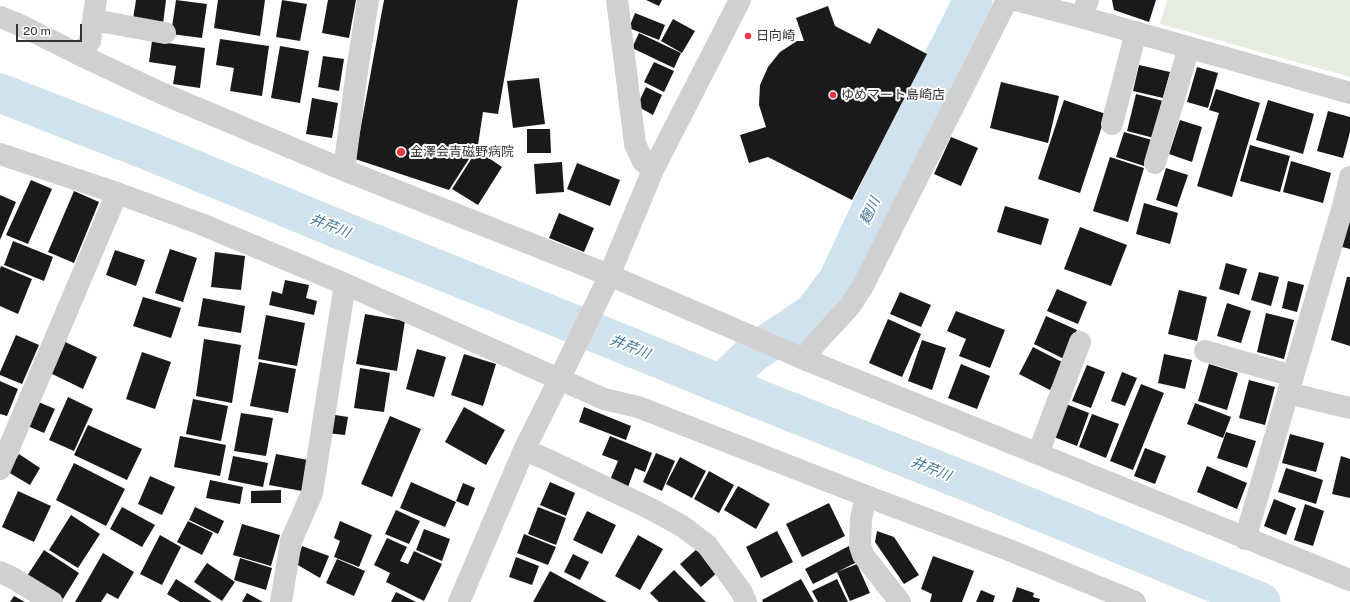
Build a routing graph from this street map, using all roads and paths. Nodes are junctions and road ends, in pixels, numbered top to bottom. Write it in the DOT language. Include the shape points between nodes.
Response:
graph roads {
  1 [pos="368,0"];
  2 [pos="617,0"];
  3 [pos="740,0"];
  4 [pos="1007,0"];
  5 [pos="1016,0"];
  6 [pos="1085,8"];
  7 [pos="95,10"];
  8 [pos="0,17"];
  9 [pos="1136,32"];
  10 [pos="165,33"];
  11 [pos="1189,47"];
  12 [pos="80,55"];
  13 [pos="1350,93"];
  14 [pos="1112,124"];
  15 [pos="0,154"];
  16 [pos="1155,163"];
  17 [pos="344,170"];
  18 [pos="653,170"];
  19 [pos="1350,177"];
  20 [pos="117,193"];
  21 [pos="1346,207"];
  22 [pos="608,279"];
  23 [pos="345,284"];
  24 [pos="1080,342"];
  25 [pos="1205,350"];
  26 [pos="804,359"];
  27 [pos="562,373"];
  28 [pos="1290,385"];
  29 [pos="1350,408"];
  30 [pos="524,450"];
  31 [pos="1038,454"];
  32 [pos="0,469"];
  33 [pos="866,496"];
  34 [pos="1245,539"];
  35 [pos="0,572"];
  36 [pos="1350,580"];
  37 [pos="51,602"];
  38 [pos="281,602"];
  39 [pos="459,602"];
  40 [pos="746,602"];
  41 [pos="900,602"];
  42 [pos="1136,602"];
  1 -- 17 [label="street"];
  2 -- 18 [label="street" via="634,144 643,161"];
  3 -- 18 [label="street"];
  4 -- 26 [label="street" via="863,286 850,306"];
  5 -- 6 [label="street"];
  6 -- 9 [label="street"];
  7 -- 10 [label="street"];
  7 -- 12 [label="street" via="90,41"];
  8 -- 12 [label="street"];
  9 -- 11 [label="street"];
  9 -- 14 [label="street"];
  11 -- 13 [label="street"];
  11 -- 16 [label="street"];
  12 -- 17 [label="street" via="161,93"];
  15 -- 20 [label="street"];
  17 -- 22 [label="street"];
  18 -- 22 [label="street"];
  19 -- 21 [label="street"];
  20 -- 23 [label="street" via="201,224"];
  20 -- 32 [label="street"];
  21 -- 28 [label="street"];
  22 -- 26 [label="street"];
  22 -- 27 [label="street"];
  23 -- 27 [label="street"];
  23 -- 38 [label="street" via="312,493 291,541"];
  24 -- 31 [label="street"];
  25 -- 28 [label="street"];
  26 -- 31 [label="street"];
  27 -- 30 [label="street"];
  27 -- 33 [label="street" via="604,399 638,407"];
  28 -- 29 [label="street"];
  28 -- 34 [label="street"];
  30 -- 39 [label="street"];
  30 -- 40 [label="street" via="682,526 707,545 741,590"];
  31 -- 34 [label="street"];
  33 -- 41 [label="street" via="861,519 860,546 863,555"];
  33 -- 42 [label="street"];
  34 -- 36 [label="street"];
  35 -- 37 [label="street"];
}
